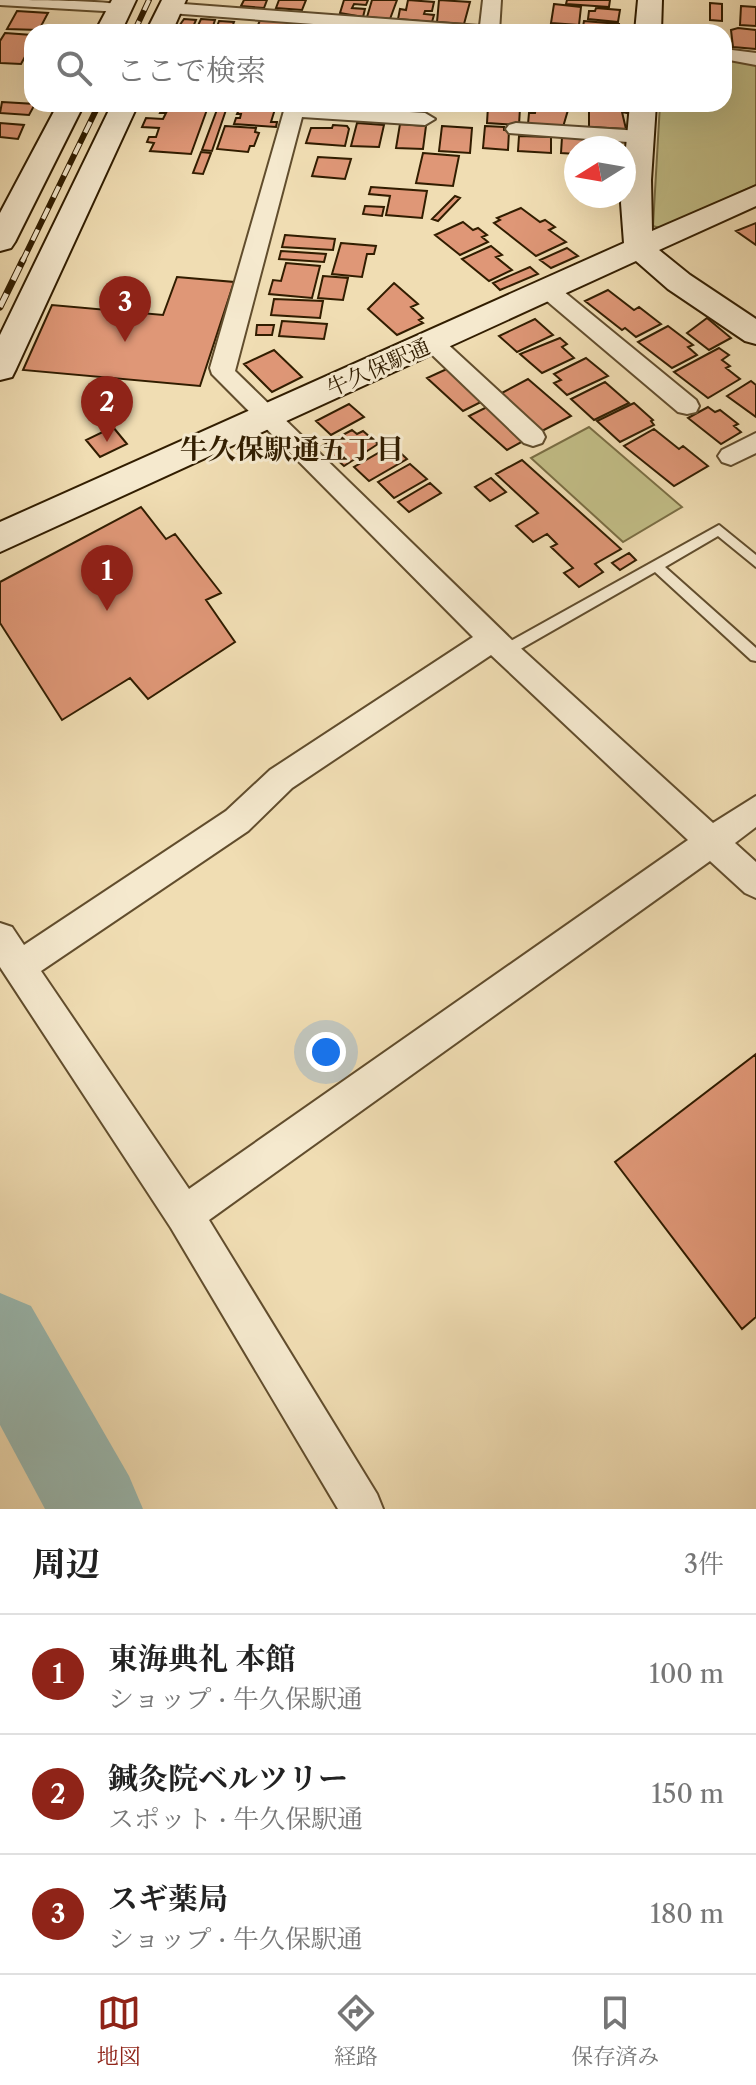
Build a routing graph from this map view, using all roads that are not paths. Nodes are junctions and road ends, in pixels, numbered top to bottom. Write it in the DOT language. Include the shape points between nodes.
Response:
graph roads {
  1 [pos="0,0"];
  2 [pos="327,0"];
  3 [pos="492,0"];
  4 [pos="650,0"];
  5 [pos="123,3"];
  6 [pos="172,4"];
  7 [pos="112,24"];
  8 [pos="163,24"];
  9 [pos="306,24"];
  10 [pos="320,24"];
  11 [pos="490,24"];
  12 [pos="648,24"];
  13 [pos="732,55"];
  14 [pos="756,59"];
  15 [pos="67,112"];
  16 [pos="121,112"];
  17 [pos="294,112"];
  18 [pos="342,112"];
  19 [pos="643,112"];
  20 [pos="425,119"];
  21 [pos="516,129"];
  22 [pos="641,137"];
  23 [pos="756,195"];
  24 [pos="0,242"];
  25 [pos="641,249"];
  26 [pos="549,291"];
  27 [pos="756,334"];
  28 [pos="433,343"];
  29 [pos="0,369"];
  30 [pos="687,406"];
  31 [pos="264,417"];
  32 [pos="533,437"];
  33 [pos="756,442"];
  34 [pos="731,456"];
  35 [pos="0,538"];
  36 [pos="756,562"];
  37 [pos="656,566"];
  38 [pos="499,645"];
  39 [pos="756,656"];
  40 [pos="756,810"];
  41 [pos="712,841"];
  42 [pos="756,883"];
  43 [pos="9,952"];
  44 [pos="184,1215"];
  45 [pos="362,1509"];
  1 -- 5 [label="street"];
  2 -- 10 [label="street"];
  3 -- 11 [label="street"];
  4 -- 12 [label="street"];
  5 -- 7 [label="street"];
  6 -- 8 [label="street"];
  6 -- 9 [label="street"];
  13 -- 14 [label="street"];
  15 -- 24 [label="street"];
  16 -- 29 [label="street"];
  17 -- 31 [label="street" via="222,368"];
  18 -- 20 [label="street"];
  19 -- 22 [label="street"];
  21 -- 22 [label="street"];
  22 -- 25 [label="street" via="635,225"];
  23 -- 25 [label="street, 牛久保駅通"];
  25 -- 26 [label="street, 牛久保駅通"];
  25 -- 27 [label="street"];
  26 -- 28 [label="street, 牛久保駅通"];
  26 -- 30 [label="street"];
  28 -- 31 [label="street, 牛久保駅通"];
  28 -- 32 [label="street"];
  31 -- 35 [label="street, 牛久保駅通"];
  31 -- 38 [label="street"];
  33 -- 34 [label="street"];
  36 -- 37 [label="lane" via="719,530"];
  37 -- 38 [label="lane"];
  37 -- 39 [label="lane"];
  38 -- 41 [label="street"];
  38 -- 43 [label="street" via="281,779 237,821"];
  40 -- 41 [label="street"];
  41 -- 42 [label="street"];
  41 -- 44 [label="street"];
  43 -- 44 [label="street"];
  44 -- 45 [label="street"];
}
